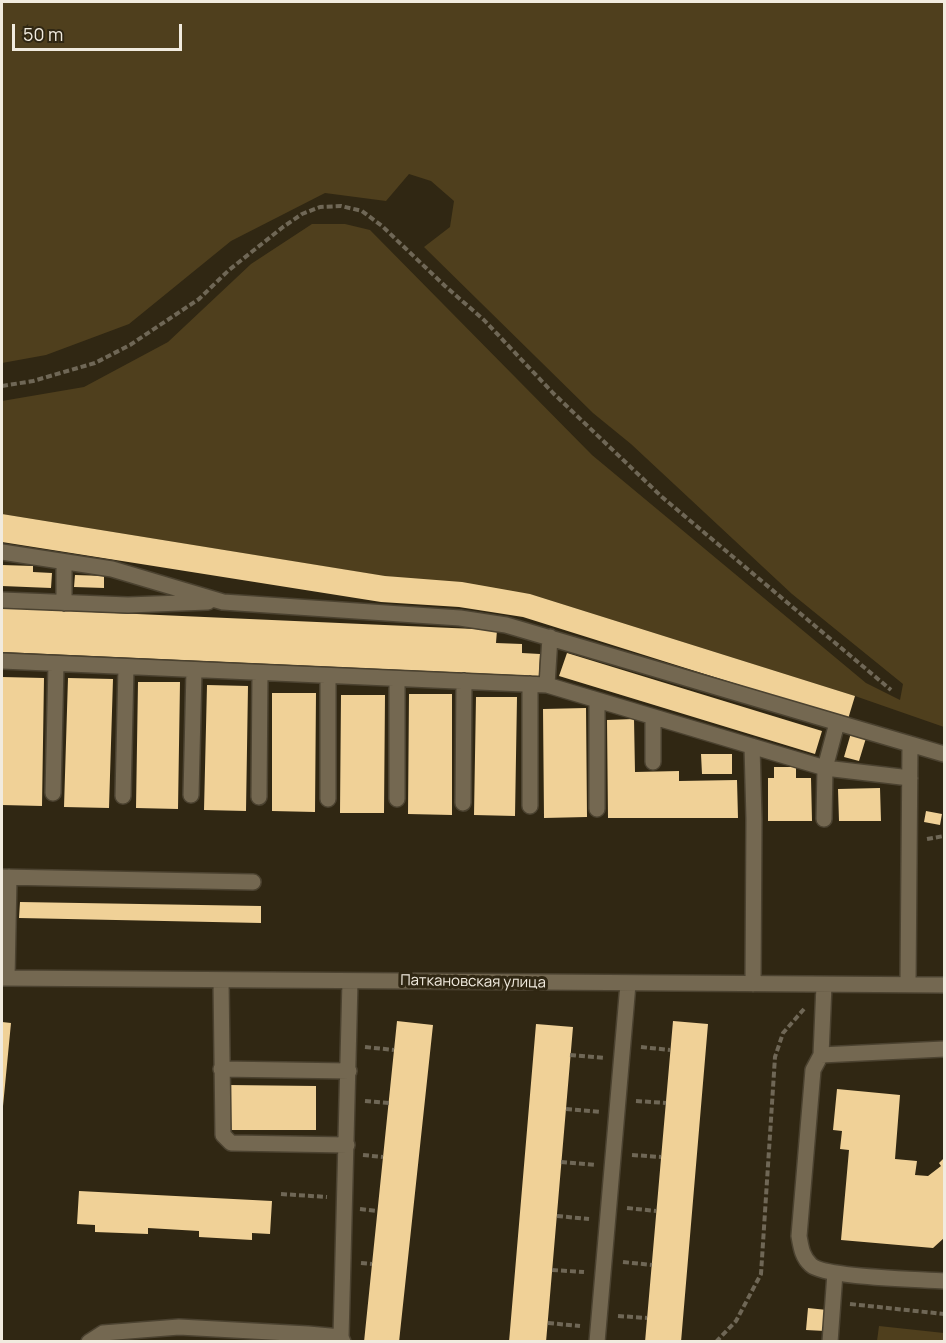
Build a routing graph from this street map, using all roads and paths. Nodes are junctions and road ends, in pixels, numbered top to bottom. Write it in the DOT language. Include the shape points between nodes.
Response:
graph roads {
  1 [pos="2,386"];
  2 [pos="2,552"];
  3 [pos="64,562"];
  4 [pos="2,600"];
  5 [pos="223,602"];
  6 [pos="64,603"];
  7 [pos="550,637"];
  8 [pos="2,661"];
  9 [pos="56,664"];
  10 [pos="126,667"];
  11 [pos="194,670"];
  12 [pos="260,673"];
  13 [pos="328,676"];
  14 [pos="397,679"];
  15 [pos="464,681"];
  16 [pos="530,684"];
  17 [pos="547,685"];
  18 [pos="891,690"];
  19 [pos="597,700"];
  20 [pos="653,717"];
  21 [pos="837,723"];
  22 [pos="910,744"];
  23 [pos="752,746"];
  24 [pos="945,754"];
  25 [pos="653,762"];
  26 [pos="825,768"];
  27 [pos="910,778"];
  28 [pos="53,793"];
  29 [pos="191,795"];
  30 [pos="123,796"];
  31 [pos="259,798"];
  32 [pos="328,799"];
  33 [pos="397,799"];
  34 [pos="463,803"];
  35 [pos="530,806"];
  36 [pos="597,809"];
  37 [pos="824,819"];
  38 [pos="5,877"];
  39 [pos="253,882"];
  40 [pos="4,978"];
  41 [pos="221,980"];
  42 [pos="350,981"];
  43 [pos="628,984"];
  44 [pos="753,984"];
  45 [pos="908,984"];
  46 [pos="824,985"];
  47 [pos="945,985"];
  48 [pos="807,1006"];
  49 [pos="349,1045"];
  50 [pos="945,1049"];
  51 [pos="394,1050"];
  52 [pos="670,1050"];
  53 [pos="622,1053"];
  54 [pos="570,1055"];
  55 [pos="821,1055"];
  56 [pos="221,1069"];
  57 [pos="349,1071"];
  58 [pos="349,1099"];
  59 [pos="389,1103"];
  60 [pos="666,1103"];
  61 [pos="617,1106"];
  62 [pos="566,1109"];
  63 [pos="347,1144"];
  64 [pos="661,1157"];
  65 [pos="613,1160"];
  66 [pos="561,1162"];
  67 [pos="281,1194"];
  68 [pos="346,1198"];
  69 [pos="656,1211"];
  70 [pos="608,1213"];
  71 [pos="557,1216"];
  72 [pos="652,1264"];
  73 [pos="603,1267"];
  74 [pos="552,1270"];
  75 [pos="835,1273"];
  76 [pos="945,1281"];
  77 [pos="833,1303"];
  78 [pos="945,1314"];
  79 [pos="647,1318"];
  80 [pos="548,1323"];
  81 [pos="598,1328"];
  82 [pos="308,1338"];
  83 [pos="342,1339"];
  84 [pos="89,1341"];
  85 [pos="716,1341"];
  86 [pos="830,1341"];
  1 -- 18 [label="path" via="95,363 130,345 199,299 229,270 302,214 320,207 341,206 362,212 484,320 553,393 662,497"];
  2 -- 3 [label="street"];
  3 -- 5 [label="street" via="112,570"];
  3 -- 6 [label="street"];
  4 -- 6 [label="street"];
  5 -- 6 [label="street"];
  5 -- 7 [label="street" via="460,618"];
  7 -- 17 [label="street"];
  7 -- 21 [label="street"];
  8 -- 9 [label="street"];
  9 -- 10 [label="street"];
  9 -- 28 [label="street"];
  10 -- 11 [label="street"];
  10 -- 30 [label="street"];
  11 -- 12 [label="street"];
  11 -- 29 [label="street"];
  12 -- 13 [label="street"];
  12 -- 31 [label="street"];
  13 -- 14 [label="street"];
  13 -- 32 [label="street"];
  14 -- 15 [label="street"];
  14 -- 33 [label="street"];
  15 -- 16 [label="street"];
  15 -- 34 [label="street"];
  16 -- 17 [label="street"];
  16 -- 35 [label="street"];
  17 -- 19 [label="street"];
  19 -- 20 [label="street"];
  19 -- 36 [label="street"];
  20 -- 23 [label="street"];
  20 -- 25 [label="street"];
  21 -- 22 [label="street"];
  21 -- 26 [label="street"];
  22 -- 24 [label="street"];
  22 -- 27 [label="street"];
  23 -- 26 [label="street"];
  23 -- 44 [label="street"];
  26 -- 27 [label="street"];
  26 -- 37 [label="street"];
  27 -- 45 [label="street"];
  38 -- 39 [label="street"];
  38 -- 40 [label="street"];
  40 -- 41 [label="street, Паткановская улица"];
  41 -- 42 [label="street, Паткановская улица"];
  41 -- 56 [label="street"];
  42 -- 43 [label="street, Паткановская улица"];
  42 -- 49 [label="street"];
  43 -- 44 [label="street, Паткановская улица"];
  43 -- 53 [label="street"];
  44 -- 46 [label="street, Паткановская улица"];
  45 -- 46 [label="street, Паткановская улица"];
  45 -- 47 [label="street, Паткановская улица"];
  46 -- 55 [label="street"];
  48 -- 85 [label="path" via="783,1033 775,1057 761,1274 736,1321"];
  49 -- 51 [label="path"];
  49 -- 57 [label="street"];
  50 -- 55 [label="street"];
  52 -- 53 [label="path"];
  53 -- 54 [label="path"];
  53 -- 61 [label="street"];
  55 -- 75 [label="street" via="813,1070 799,1236 802,1253 812,1267"];
  56 -- 57 [label="street"];
  56 -- 63 [label="street" via="223,1135 231,1143"];
  57 -- 58 [label="street"];
  58 -- 59 [label="path"];
  58 -- 63 [label="street"];
  60 -- 61 [label="path"];
  61 -- 62 [label="path"];
  61 -- 65 [label="street"];
  63 -- 68 [label="street"];
  64 -- 65 [label="path"];
  65 -- 66 [label="path"];
  65 -- 70 [label="street"];
  67 -- 68 [label="path"];
  68 -- 83 [label="street"];
  69 -- 70 [label="path"];
  70 -- 71 [label="path"];
  70 -- 73 [label="street"];
  72 -- 73 [label="path"];
  73 -- 74 [label="path"];
  73 -- 81 [label="street"];
  75 -- 76 [label="street"];
  75 -- 77 [label="street"];
  77 -- 78 [label="path"];
  77 -- 86 [label="street"];
  79 -- 81 [label="path"];
  80 -- 81 [label="path"];
  82 -- 83 [label="street"];
  82 -- 84 [label="street" via="179,1327 103,1333"];
}
